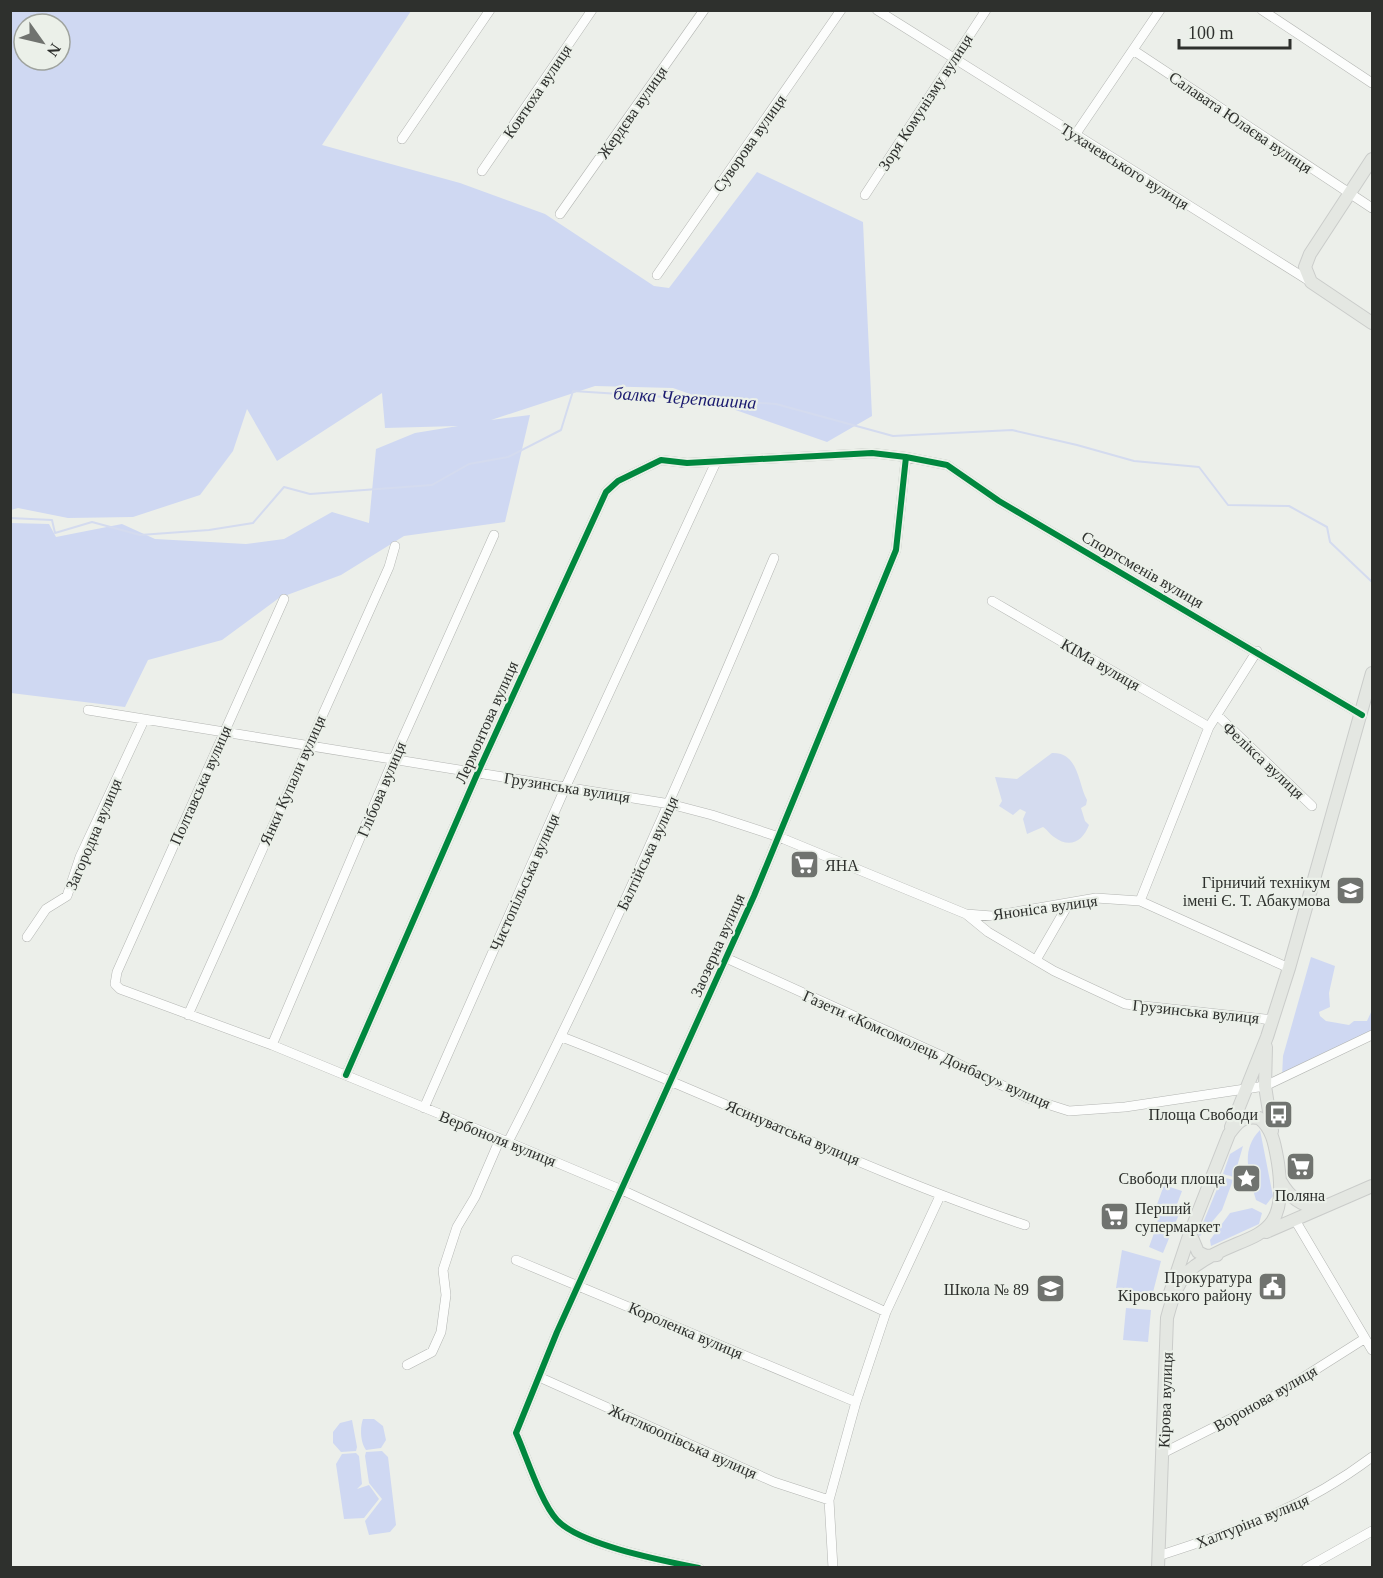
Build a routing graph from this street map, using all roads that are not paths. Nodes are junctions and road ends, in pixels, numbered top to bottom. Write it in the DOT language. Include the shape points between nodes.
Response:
graph roads {
  1 [pos="490,10"];
  2 [pos="592,10"];
  3 [pos="704,10"];
  4 [pos="841,10"];
  5 [pos="877,10"];
  6 [pos="986,10"];
  7 [pos="1160,10"];
  8 [pos="1262,10"];
  9 [pos="1133,50"];
  10 [pos="953,58"];
  11 [pos="1372,83"];
  12 [pos="1075,135"];
  13 [pos="402,139"];
  14 [pos="1372,159"];
  15 [pos="482,171"];
  16 [pos="1350,194"];
  17 [pos="865,195"];
  18 [pos="1372,208"];
  19 [pos="560,214"];
  20 [pos="657,275"];
  21 [pos="1311,282"];
  22 [pos="1372,323"];
  23 [pos="906,457"];
  24 [pos="716,462"];
  25 [pos="494,535"];
  26 [pos="396,546"];
  27 [pos="774,558"];
  28 [pos="284,599"];
  29 [pos="992,601"];
  30 [pos="1257,651"];
  31 [pos="1372,673"];
  32 [pos="88,710"];
  33 [pos="1362,714"];
  34 [pos="1217,715"];
  35 [pos="144,720"];
  36 [pos="1209,727"];
  37 [pos="223,733"];
  38 [pos="308,746"];
  39 [pos="394,758"];
  40 [pos="478,772"];
  41 [pos="566,786"];
  42 [pos="670,804"];
  43 [pos="1312,806"];
  44 [pos="779,837"];
  45 [pos="1140,901"];
  46 [pos="1069,903"];
  47 [pos="966,914"];
  48 [pos="992,916"];
  49 [pos="986,930"];
  50 [pos="27,937"];
  51 [pos="1007,943"];
  52 [pos="726,958"];
  53 [pos="1036,960"];
  54 [pos="1289,968"];
  55 [pos="1054,971"];
  56 [pos="117,972"];
  57 [pos="188,1015"];
  58 [pos="1273,1020"];
  59 [pos="1372,1035"];
  60 [pos="562,1037"];
  61 [pos="1267,1037"];
  62 [pos="272,1045"];
  63 [pos="346,1075"];
  64 [pos="670,1079"];
  65 [pos="1265,1086"];
  66 [pos="1246,1090"];
  67 [pos="424,1107"];
  68 [pos="1229,1134"];
  69 [pos="1273,1138"];
  70 [pos="504,1140"];
  71 [pos="1281,1182"];
  72 [pos="1372,1186"];
  73 [pos="622,1190"];
  74 [pos="940,1196"];
  75 [pos="1319,1209"];
  76 [pos="1295,1220"];
  77 [pos="1025,1225"];
  78 [pos="1190,1233"];
  79 [pos="1257,1236"];
  80 [pos="1217,1255"];
  81 [pos="516,1260"];
  82 [pos="579,1284"];
  83 [pos="886,1312"];
  84 [pos="1167,1318"];
  85 [pos="1364,1339"];
  86 [pos="1372,1350"];
  87 [pos="406,1365"];
  88 [pos="539,1377"];
  89 [pos="856,1402"];
  90 [pos="1163,1454"];
  91 [pos="1372,1457"];
  92 [pos="829,1500"];
  93 [pos="1372,1532"];
  94 [pos="1158,1562"];
  95 [pos="699,1568"];
  96 [pos="833,1568"];
  97 [pos="1306,1568"];
  1 -- 13 [label="street"];
  2 -- 15 [label="street, Ковтюха вулиця"];
  3 -- 19 [label="street, Жердєва вулиця"];
  4 -- 20 [label="street, Суворова вулиця"];
  5 -- 10 [label="street, Тухачевського вулиця"];
  6 -- 10 [label="street, Зоря Комунізму вулиця"];
  7 -- 9 [label="street"];
  8 -- 11 [label="street"];
  9 -- 12 [label="street"];
  9 -- 16 [label="street, Салавата Юлаєва вулиця"];
  10 -- 12 [label="street, Тухачевського вулиця"];
  10 -- 17 [label="street, Зоря Комунізму вулиця"];
  12 -- 21 [label="street, Тухачевського вулиця"];
  14 -- 16 [label="main road"];
  16 -- 18 [label="street, Салавата Юлаєва вулиця"];
  16 -- 21 [label="main road" via="1306,261 1305,270"];
  21 -- 22 [label="main road, Тухачевського вулиця"];
  23 -- 24 [label="street, Спортсменів вулиця" via="872,453"];
  23 -- 30 [label="street, Спортсменів вулиця" via="946,465 999,501"];
  23 -- 44 [label="street, Заозерна вулиця" via="896,550"];
  24 -- 40 [label="street, Лермонтова вулиця" via="661,460 618,481 606,492"];
  24 -- 41 [label="street, Чистопільська вулиця"];
  25 -- 39 [label="street, Глібова вулиця"];
  26 -- 38 [label="street, Янки Купали вулиця"];
  27 -- 42 [label="street, Балтійська вулиця"];
  28 -- 37 [label="street, Полтавська вулиця"];
  29 -- 36 [label="street, КІМа вулиця"];
  30 -- 33 [label="street, Спортсменів вулиця"];
  30 -- 34 [label="street"];
  31 -- 33 [label="main road"];
  32 -- 35 [label="street, Грузинська вулиця"];
  33 -- 54 [label="main road"];
  34 -- 36 [label="street"];
  34 -- 43 [label="street, Фелікса вулиця"];
  35 -- 37 [label="street, Грузинська вулиця"];
  35 -- 50 [label="street, Загородна вулиця" via="80,857 67,896 46,909"];
  36 -- 45 [label="street"];
  37 -- 38 [label="street, Грузинська вулиця"];
  37 -- 56 [label="street, Полтавська вулиця"];
  38 -- 39 [label="street, Грузинська вулиця"];
  38 -- 57 [label="street, Янки Купали вулиця"];
  39 -- 40 [label="street, Грузинська вулиця"];
  39 -- 62 [label="street, Глібова вулиця"];
  40 -- 41 [label="street, Грузинська вулиця"];
  40 -- 63 [label="street, Лермонтова вулиця"];
  41 -- 42 [label="street, Грузинська вулиця"];
  41 -- 67 [label="street, Чистопільська вулиця"];
  42 -- 44 [label="street, Грузинська вулиця"];
  42 -- 60 [label="street, Балтійська вулиця"];
  44 -- 47 [label="street, Грузинська вулиця"];
  44 -- 52 [label="street, Заозерна вулиця"];
  45 -- 46 [label="street, Яноніса вулиця" via="1096,898"];
  45 -- 54 [label="street, Яноніса вулиця"];
  46 -- 48 [label="street, Яноніса вулиця"];
  46 -- 53 [label="street"];
  47 -- 48 [label="street, Яноніса вулиця"];
  47 -- 49 [label="street, Грузинська вулиця"];
  48 -- 49 [label="street"];
  49 -- 51 [label="street, Грузинська вулиця"];
  51 -- 53 [label="street, Грузинська вулиця"];
  51 -- 55 [label="street, Грузинська вулиця"];
  52 -- 64 [label="street, Заозерна вулиця"];
  52 -- 66 [label="street, Газети «Комсомолець Донбасу» вулиця" via="1028,1098 1069,1111"];
  53 -- 55 [label="street, Грузинська вулиця"];
  54 -- 58 [label="main road"];
  55 -- 58 [label="street, Грузинська вулиця" via="1125,1004"];
  56 -- 57 [label="street, Вербоноля вулиця" via="115,984 120,989"];
  57 -- 62 [label="street, Вербоноля вулиця"];
  58 -- 61 [label="main road"];
  59 -- 65 [label="street, Газети «Комсомолець Донбасу» вулиця"];
  60 -- 64 [label="street, Ясинуватська вулиця"];
  60 -- 70 [label="street, Балтійська вулиця"];
  61 -- 65 [label="main road, Кірова вулиця"];
  61 -- 66 [label="main road"];
  62 -- 63 [label="street, Вербоноля вулиця"];
  63 -- 67 [label="street, Вербоноля вулиця"];
  64 -- 73 [label="street, Заозерна вулиця"];
  64 -- 74 [label="street, Ясинуватська вулиця"];
  65 -- 66 [label="street, Газети «Комсомолець Донбасу» вулиця"];
  65 -- 69 [label="main road, Кірова вулиця"];
  66 -- 68 [label="main road"];
  67 -- 70 [label="street, Вербоноля вулиця"];
  68 -- 69 [label="main road" via="1239,1121 1252,1116 1263,1121"];
  68 -- 78 [label="main road"];
  69 -- 71 [label="main road, Кірова вулиця"];
  70 -- 73 [label="street, Вербоноля вулиця"];
  70 -- 87 [label="street, Балтійська вулиця" via="457,1227 443,1270 446,1295 441,1332 432,1352"];
  71 -- 75 [label="main road" via="1295,1200"];
  71 -- 79 [label="main road, Кірова вулиця" via="1278,1212"];
  72 -- 75 [label="main road, Кірова вулиця"];
  73 -- 82 [label="street, Заозерна вулиця"];
  73 -- 83 [label="street, Вербоноля вулиця"];
  74 -- 77 [label="street, Ясинуватська вулиця"];
  74 -- 83 [label="street"];
  75 -- 76 [label="main road, Кірова вулиця"];
  76 -- 79 [label="main road, Кірова вулиця"];
  76 -- 85 [label="street"];
  78 -- 80 [label="main road" via="1198,1252"];
  78 -- 84 [label="main road" via="1172,1284"];
  79 -- 80 [label="main road, Кірова вулиця"];
  80 -- 84 [label="main road, Кірова вулиця" via="1194,1266 1186,1275"];
  81 -- 82 [label="street, Короленка вулиця"];
  82 -- 88 [label="street, Заозерна вулиця"];
  82 -- 89 [label="street, Короленка вулиця"];
  83 -- 89 [label="street"];
  84 -- 90 [label="main road, Кірова вулиця"];
  85 -- 86 [label="street"];
  85 -- 90 [label="street, Воронова вулиця" via="1266,1401"];
  88 -- 92 [label="street, Житлкоопівська вулиця" via="774,1482"];
  88 -- 95 [label="street, Заозерна вулиця" via="516,1433 548,1506 563,1526 589,1540"];
  89 -- 92 [label="street"];
  90 -- 94 [label="main road, Кірова вулиця"];
  91 -- 94 [label="street, Халтуріна вулиця" via="1336,1485 1294,1507"];
  92 -- 96 [label="street"];
  93 -- 97 [label="street"];
}
